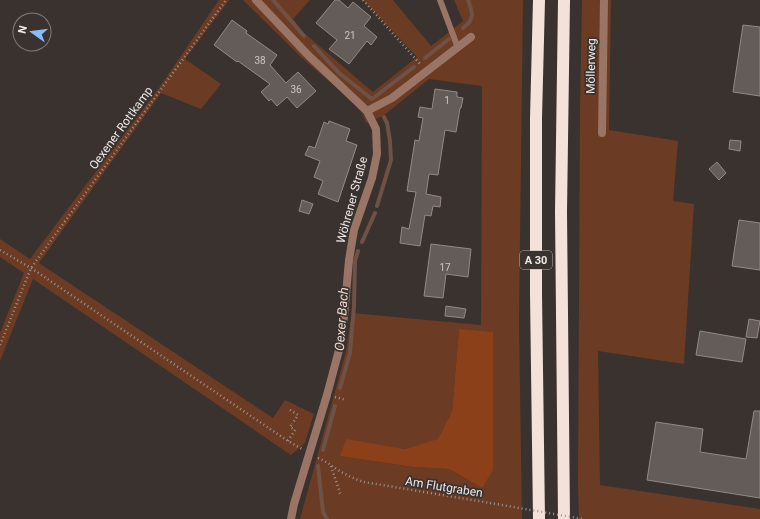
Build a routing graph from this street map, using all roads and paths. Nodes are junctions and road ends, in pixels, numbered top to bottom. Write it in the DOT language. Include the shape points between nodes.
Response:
graph roads {
  1 [pos="226,0"];
  2 [pos="256,0"];
  3 [pos="363,0"];
  4 [pos="440,0"];
  5 [pos="539,0"];
  6 [pos="564,0"];
  7 [pos="604,0"];
  8 [pos="471,38"];
  9 [pos="458,48"];
  10 [pos="426,71"];
  11 [pos="367,111"];
  12 [pos="602,133"];
  13 [pos="0,250"];
  14 [pos="31,268"];
  15 [pos="0,345"];
  16 [pos="290,410"];
  17 [pos="288,441"];
  18 [pos="309,455"];
  19 [pos="331,465"];
  20 [pos="341,496"];
  21 [pos="291,519"];
  22 [pos="539,519"];
  23 [pos="564,519"];
  24 [pos="583,519"];
  1 -- 14 [label="path, Oexener Rottkamp"];
  2 -- 11 [label="street, Wöhrener Straße" via="308,55"];
  3 -- 10 [label="path"];
  4 -- 9 [label="lane"];
  5 -- 22 [label="highway, A 30" via="536,118"];
  6 -- 23 [label="highway, A 30" via="561,212"];
  7 -- 12 [label="street, Möllerweg"];
  8 -- 9 [label="street"];
  9 -- 10 [label="street"];
  10 -- 11 [label="street" via="392,98"];
  11 -- 18 [label="street, Wöhrener Straße" via="376,129 377,154 372,178 354,230 339,350"];
  13 -- 14 [label="path, Am Flutgraben"];
  14 -- 15 [label="path, Oexener Rottkamp"];
  14 -- 17 [label="path, Am Flutgraben"];
  16 -- 17 [label="path" via="298,415 290,427 295,430"];
  17 -- 18 [label="path, Am Flutgraben"];
  18 -- 19 [label="path, Am Flutgraben"];
  18 -- 21 [label="street, Wöhrener Straße"];
  19 -- 20 [label="path"];
  19 -- 24 [label="path, Am Flutgraben, bridge" via="364,482"];
}
